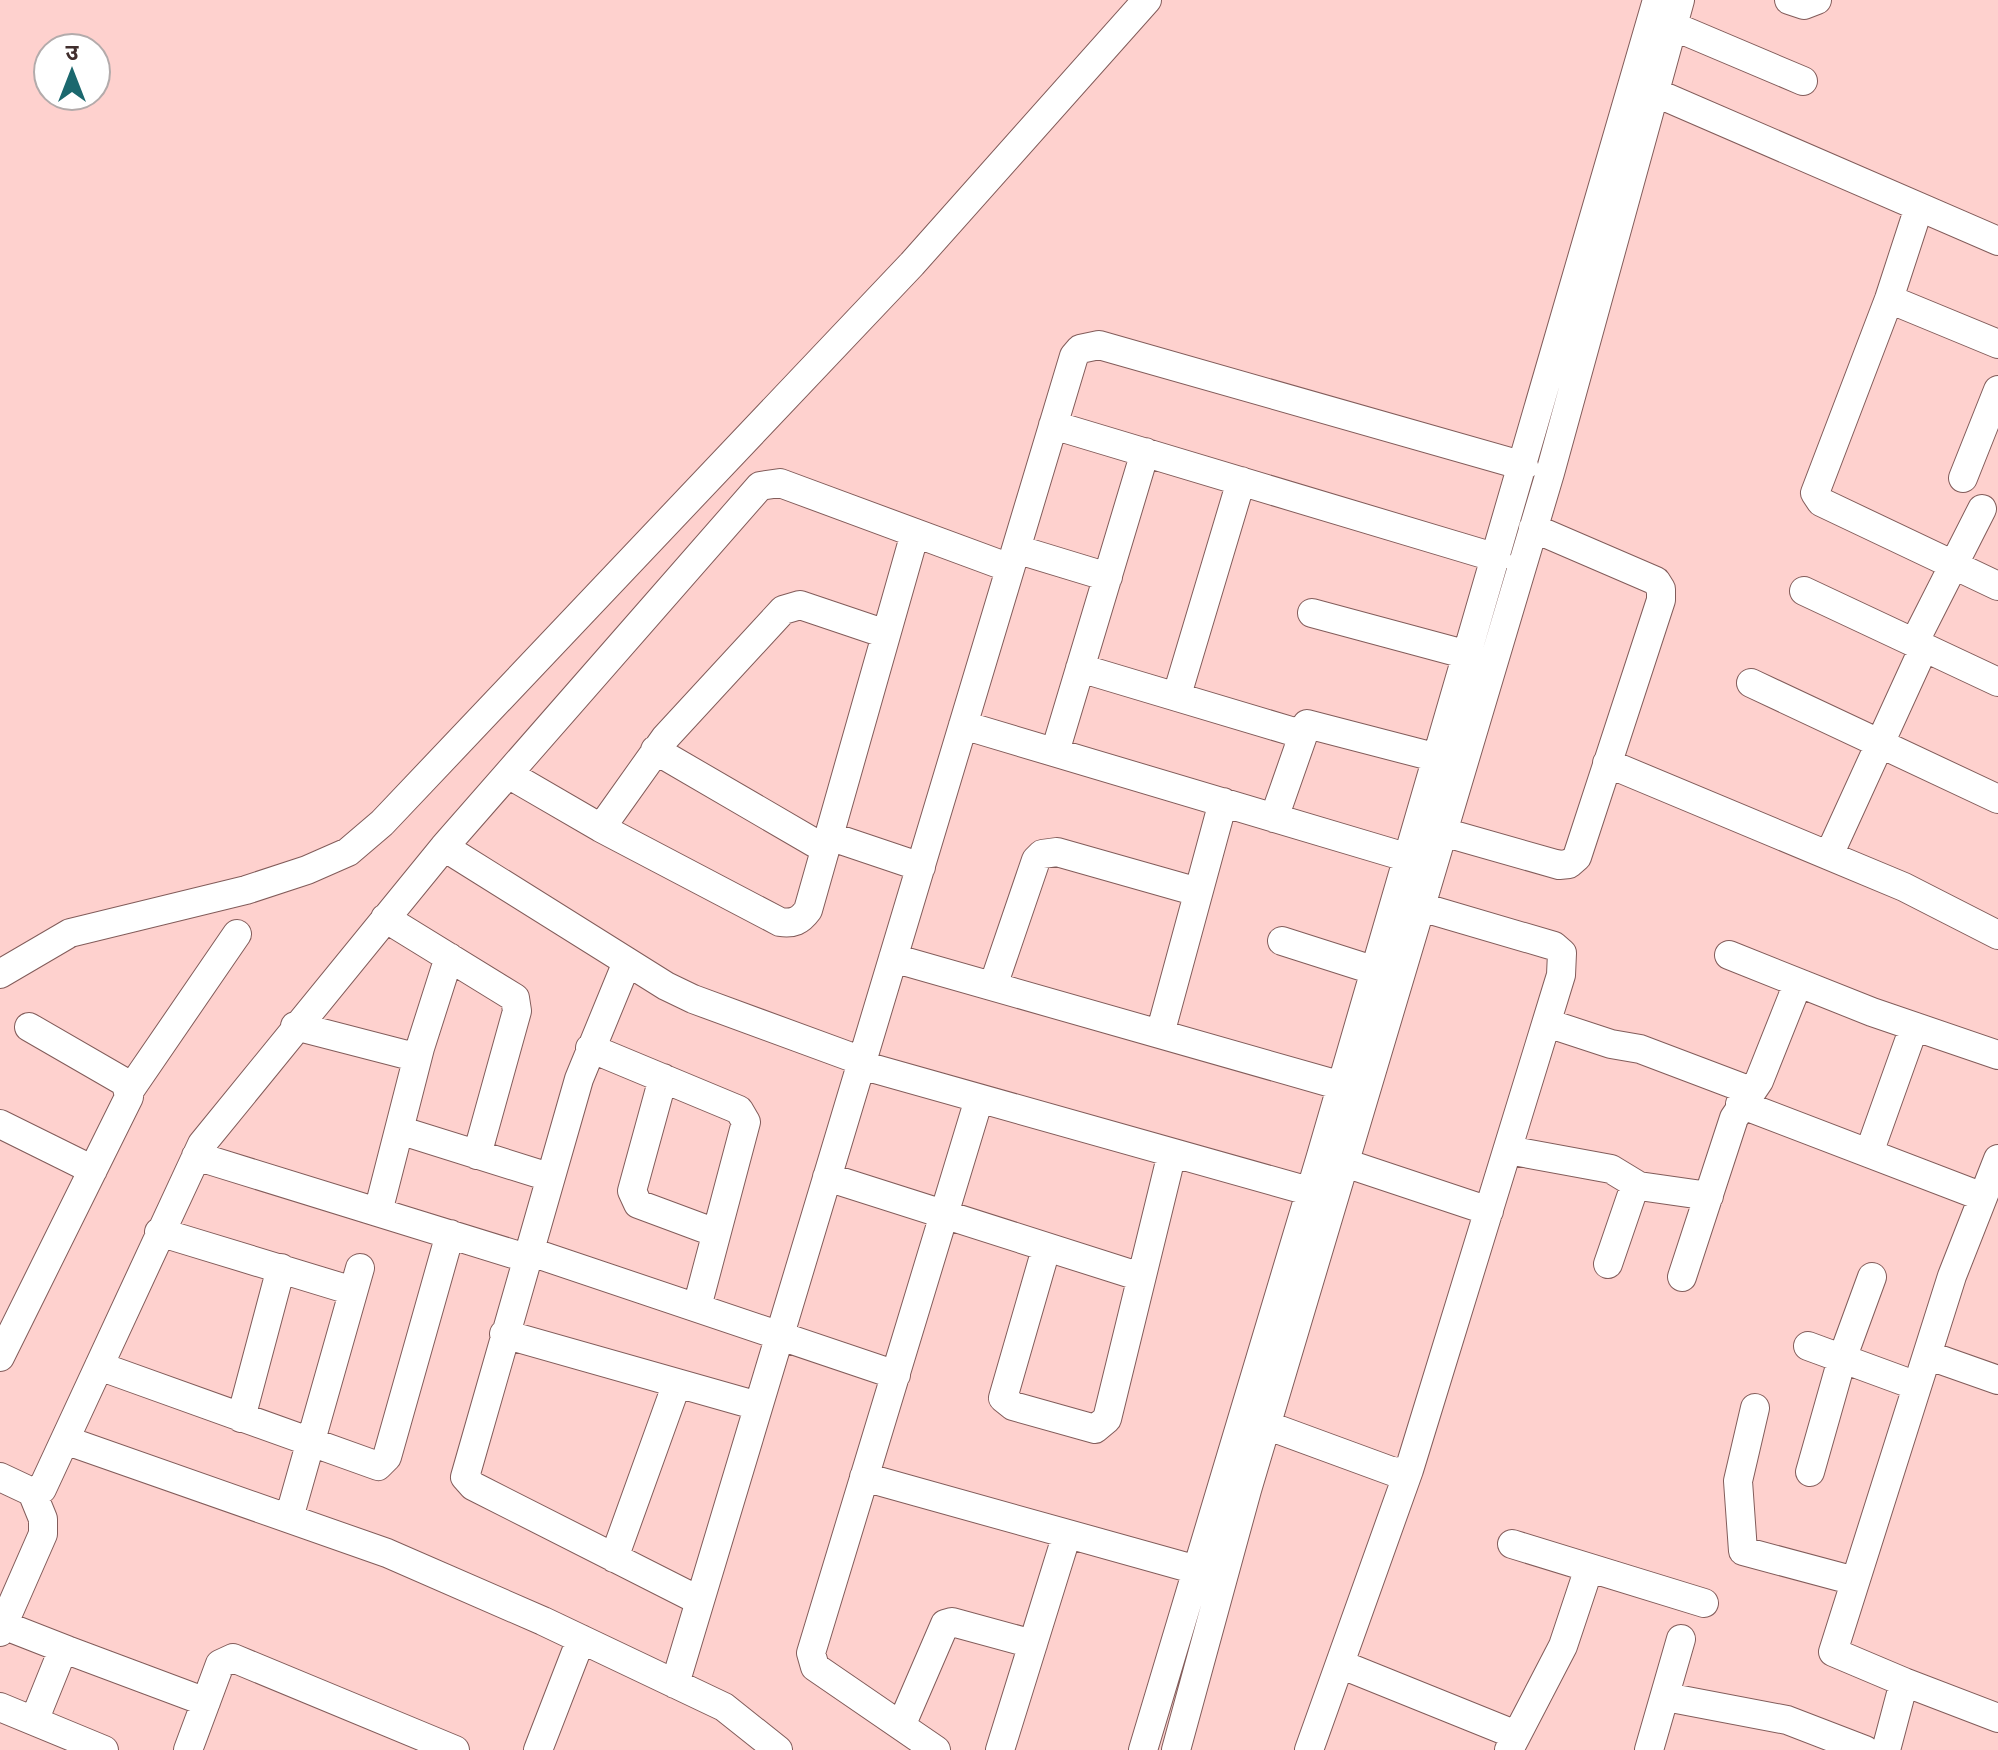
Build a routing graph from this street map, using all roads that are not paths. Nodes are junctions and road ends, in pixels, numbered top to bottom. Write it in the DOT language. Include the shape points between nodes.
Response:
graph roads {
  1 [pos="1147,0"];
  2 [pos="1657,0"];
  3 [pos="1789,0"];
  4 [pos="1817,0"];
  5 [pos="1676,13"];
  6 [pos="1803,81"];
  7 [pos="1654,92"];
  8 [pos="1919,207"];
  9 [pos="1998,241"];
  10 [pos="1889,299"];
  11 [pos="1998,344"];
  12 [pos="1998,390"];
  13 [pos="1053,425"];
  14 [pos="1145,452"];
  15 [pos="1524,466"];
  16 [pos="1963,478"];
  17 [pos="1241,481"];
  18 [pos="1982,509"];
  19 [pos="1533,528"];
  20 [pos="915,533"];
  21 [pos="1013,558"];
  22 [pos="1497,558"];
  23 [pos="1953,564"];
  24 [pos="1108,577"];
  25 [pos="1998,586"];
  26 [pos="1804,591"];
  27 [pos="1312,613"];
  28 [pos="886,634"];
  29 [pos="1919,645"];
  30 [pos="1468,655"];
  31 [pos="1080,668"];
  32 [pos="1998,682"];
  33 [pos="1751,683"];
  34 [pos="1177,695"];
  35 [pos="963,725"];
  36 [pos="1301,734"];
  37 [pos="1878,743"];
  38 [pos="655,750"];
  39 [pos="1055,752"];
  40 [pos="1438,758"];
  41 [pos="1607,763"];
  42 [pos="508,774"];
  43 [pos="1998,799"];
  44 [pos="1223,802"];
  45 [pos="1274,818"];
  46 [pos="601,828"];
  47 [pos="1443,832"];
  48 [pos="827,843"];
  49 [pos="444,847"];
  50 [pos="1829,855"];
  51 [pos="1409,858"];
  52 [pos="921,867"];
  53 [pos="1198,892"];
  54 [pos="1421,907"];
  55 [pos="385,918"];
  56 [pos="237,934"];
  57 [pos="1998,935"];
  58 [pos="1282,941"];
  59 [pos="1729,955"];
  60 [pos="449,957"];
  61 [pos="893,958"];
  62 [pos="627,962"];
  63 [pos="1376,971"];
  64 [pos="0,974"];
  65 [pos="1798,983"];
  66 [pos="993,986"];
  67 [pos="1547,1023"];
  68 [pos="295,1026"];
  69 [pos="29,1027"];
  70 [pos="1914,1027"];
  71 [pos="1160,1034"];
  72 [pos="420,1048"];
  73 [pos="590,1048"];
  74 [pos="1998,1055"];
  75 [pos="862,1063"];
  76 [pos="663,1078"];
  77 [pos="1342,1086"];
  78 [pos="130,1090"];
  79 [pos="1746,1098"];
  80 [pos="979,1099"];
  81 [pos="2,1130"];
  82 [pos="399,1130"];
  83 [pos="1508,1150"];
  84 [pos="1172,1153"];
  85 [pos="1869,1153"];
  86 [pos="477,1155"];
  87 [pos="196,1156"];
  88 [pos="1333,1159"];
  89 [pos="1998,1159"];
  90 [pos="93,1170"];
  91 [pos="549,1177"];
  92 [pos="827,1177"];
  93 [pos="1639,1186"];
  94 [pos="1323,1195"];
  95 [pos="1709,1196"];
  96 [pos="1983,1197"];
  97 [pos="1489,1211"];
  98 [pos="378,1212"];
  99 [pos="945,1212"];
  100 [pos="159,1232"];
  101 [pos="716,1233"];
  102 [pos="450,1234"];
  103 [pos="1046,1249"];
  104 [pos="527,1254"];
  105 [pos="1608,1264"];
  106 [pos="281,1268"];
  107 [pos="1141,1277"];
  108 [pos="1682,1277"];
  109 [pos="1872,1277"];
  110 [pos="697,1307"];
  111 [pos="504,1334"];
  112 [pos="780,1335"];
  113 [pos="1808,1346"];
  114 [pos="1927,1355"];
  115 [pos="0,1357"];
  116 [pos="1842,1359"];
  117 [pos="99,1366"];
  118 [pos="896,1375"];
  119 [pos="1998,1380"];
  120 [pos="677,1383"];
  121 [pos="1917,1386"];
  122 [pos="758,1406"];
  123 [pos="1755,1408"];
  124 [pos="241,1418"];
  125 [pos="1266,1425"];
  126 [pos="65,1440"];
  127 [pos="310,1444"];
  128 [pos="1409,1470"];
  129 [pos="1810,1472"];
  130 [pos="0,1477"];
  131 [pos="864,1477"];
  132 [pos="32,1492"];
  133 [pos="289,1518"];
  134 [pos="1067,1534"];
  135 [pos="1512,1544"];
  136 [pos="614,1558"];
  137 [pos="1589,1568"];
  138 [pos="1197,1570"];
  139 [pos="1855,1581"];
  140 [pos="9,1587"];
  141 [pos="700,1601"];
  142 [pos="1704,1603"];
  143 [pos="2,1629"];
  144 [pos="581,1639"];
  145 [pos="1681,1639"];
  146 [pos="1033,1644"];
  147 [pos="67,1650"];
  148 [pos="1340,1664"];
  149 [pos="1904,1682"];
  150 [pos="675,1684"];
  151 [pos="1666,1697"];
  152 [pos="206,1702"];
  153 [pos="0,1707"];
  154 [pos="1998,1718"];
  155 [pos="34,1721"];
  156 [pos="901,1726"];
  157 [pos="391,1738"];
  158 [pos="1512,1742"];
  159 [pos="1312,1749"];
  160 [pos="104,1750"];
  161 [pos="188,1750"];
  162 [pos="455,1750"];
  163 [pos="538,1750"];
  164 [pos="777,1750"];
  165 [pos="936,1750"];
  166 [pos="1000,1750"];
  167 [pos="1143,1750"];
  168 [pos="1176,1750"];
  169 [pos="1649,1750"];
  170 [pos="1865,1750"];
  171 [pos="1886,1750"];
  1 -- 64 [label="street" via="901,276 348,852 246,890 70,933"];
  2 -- 15 [label="street"];
  3 -- 4 [label="street" via="1804,5"];
  5 -- 6 [label="street"];
  5 -- 7 [label="street"];
  7 -- 8 [label="street"];
  7 -- 19 [label="street"];
  8 -- 9 [label="street"];
  8 -- 10 [label="street"];
  10 -- 11 [label="street"];
  10 -- 23 [label="street" via="1815,493 1821,502"];
  12 -- 16 [label="street"];
  13 -- 14 [label="street"];
  13 -- 15 [label="street" via="1074,356 1099,345"];
  13 -- 21 [label="street"];
  14 -- 17 [label="street"];
  14 -- 24 [label="street"];
  15 -- 22 [label="street"];
  17 -- 22 [label="street"];
  17 -- 34 [label="street"];
  18 -- 23 [label="street"];
  19 -- 41 [label="street" via="1656,581 1661,589"];
  19 -- 47 [label="street"];
  20 -- 21 [label="street"];
  20 -- 28 [label="street"];
  20 -- 42 [label="street" via="780,483 760,486"];
  21 -- 24 [label="street"];
  21 -- 35 [label="street"];
  22 -- 30 [label="street"];
  23 -- 25 [label="street"];
  23 -- 29 [label="street"];
  24 -- 31 [label="street"];
  26 -- 29 [label="street"];
  27 -- 30 [label="street"];
  28 -- 38 [label="street" via="808,607 790,606"];
  28 -- 48 [label="street"];
  29 -- 32 [label="street"];
  29 -- 37 [label="street"];
  30 -- 40 [label="street"];
  31 -- 34 [label="street"];
  31 -- 39 [label="street"];
  33 -- 37 [label="street"];
  34 -- 36 [label="street"];
  35 -- 39 [label="street"];
  35 -- 52 [label="street"];
  36 -- 40 [label="street" via="1312,724"];
  36 -- 45 [label="street"];
  37 -- 43 [label="street"];
  37 -- 50 [label="street"];
  38 -- 46 [label="street"];
  38 -- 48 [label="street"];
  39 -- 44 [label="street"];
  40 -- 51 [label="street"];
  41 -- 47 [label="street" via="1577,857 1569,864"];
  41 -- 50 [label="street"];
  42 -- 46 [label="street"];
  42 -- 49 [label="street"];
  44 -- 45 [label="street"];
  44 -- 53 [label="street"];
  45 -- 51 [label="street"];
  46 -- 48 [label="street" via="791,924 808,910"];
  47 -- 54 [label="street"];
  48 -- 52 [label="street"];
  49 -- 55 [label="street"];
  49 -- 62 [label="street"];
  50 -- 57 [label="street"];
  51 -- 63 [label="street"];
  52 -- 61 [label="street"];
  53 -- 66 [label="street" via="1057,852 1042,854"];
  53 -- 71 [label="street"];
  54 -- 67 [label="street" via="1554,946 1562,953"];
  54 -- 88 [label="street"];
  55 -- 60 [label="street"];
  55 -- 68 [label="street"];
  56 -- 78 [label="street"];
  58 -- 63 [label="street"];
  59 -- 65 [label="street"];
  60 -- 72 [label="street"];
  60 -- 86 [label="street" via="510,994 517,1004"];
  61 -- 66 [label="street"];
  61 -- 75 [label="street"];
  62 -- 73 [label="street"];
  62 -- 75 [label="street" via="693,999"];
  63 -- 77 [label="street"];
  65 -- 70 [label="street"];
  65 -- 79 [label="street" via="1759,1081"];
  66 -- 71 [label="street"];
  67 -- 79 [label="street" via="1640,1049"];
  67 -- 83 [label="street"];
  68 -- 72 [label="street" via="406,1056"];
  68 -- 87 [label="street"];
  69 -- 78 [label="street"];
  70 -- 74 [label="street"];
  70 -- 85 [label="street"];
  71 -- 77 [label="street"];
  72 -- 82 [label="street"];
  73 -- 76 [label="street"];
  73 -- 91 [label="street"];
  75 -- 80 [label="street"];
  75 -- 92 [label="street"];
  76 -- 101 [label="street" via="744,1115"];
  76 -- 101 [label="street" via="633,1199"];
  77 -- 88 [label="street"];
  78 -- 90 [label="street"];
  79 -- 85 [label="street"];
  79 -- 95 [label="street"];
  80 -- 84 [label="street"];
  80 -- 99 [label="street"];
  81 -- 90 [label="street"];
  82 -- 86 [label="street"];
  82 -- 98 [label="street"];
  83 -- 93 [label="street" via="1611,1169"];
  83 -- 97 [label="street"];
  84 -- 94 [label="street"];
  84 -- 107 [label="street"];
  85 -- 96 [label="street"];
  86 -- 91 [label="street"];
  87 -- 98 [label="street"];
  87 -- 100 [label="street"];
  88 -- 94 [label="street"];
  88 -- 97 [label="street"];
  89 -- 96 [label="street"];
  90 -- 115 [label="street"];
  91 -- 104 [label="street"];
  92 -- 99 [label="street"];
  92 -- 112 [label="street"];
  93 -- 95 [label="street"];
  93 -- 105 [label="street"];
  94 -- 125 [label="street"];
  94 -- 138 [label="street"];
  95 -- 108 [label="street"];
  96 -- 114 [label="street"];
  97 -- 128 [label="street"];
  98 -- 102 [label="street"];
  99 -- 103 [label="street"];
  99 -- 118 [label="street"];
  100 -- 106 [label="street"];
  100 -- 117 [label="street"];
  101 -- 110 [label="street"];
  102 -- 104 [label="street"];
  102 -- 127 [label="street" via="384,1463 371,1466"];
  103 -- 107 [label="street"];
  103 -- 107 [label="street" via="1003,1391 1007,1403 1088,1429 1107,1419"];
  104 -- 110 [label="street"];
  104 -- 111 [label="street"];
  106 -- 124 [label="street"];
  106 -- 127 [label="street" via="356,1280"];
  109 -- 116 [label="street"];
  110 -- 112 [label="street"];
  111 -- 120 [label="street"];
  111 -- 136 [label="street" via="465,1477 473,1486"];
  112 -- 118 [label="street"];
  112 -- 122 [label="street"];
  113 -- 116 [label="street"];
  114 -- 119 [label="street"];
  114 -- 121 [label="street"];
  116 -- 121 [label="street"];
  116 -- 129 [label="street"];
  117 -- 124 [label="street"];
  117 -- 126 [label="street"];
  118 -- 131 [label="street"];
  120 -- 122 [label="street"];
  120 -- 136 [label="street"];
  121 -- 139 [label="street"];
  122 -- 141 [label="street"];
  123 -- 139 [label="street" via="1738,1481 1743,1551"];
  124 -- 127 [label="street"];
  125 -- 128 [label="street" via="1394,1472"];
  125 -- 168 [label="street"];
  126 -- 132 [label="street" via="42,1489"];
  126 -- 133 [label="street"];
  127 -- 133 [label="street"];
  128 -- 148 [label="street"];
  130 -- 132 [label="street"];
  131 -- 134 [label="street"];
  131 -- 156 [label="street" via="811,1661"];
  132 -- 140 [label="street" via="44,1527"];
  133 -- 144 [label="street" via="387,1553"];
  134 -- 138 [label="street"];
  134 -- 146 [label="street"];
  135 -- 137 [label="street"];
  136 -- 141 [label="street"];
  137 -- 142 [label="street"];
  137 -- 158 [label="street" via="1563,1646"];
  138 -- 167 [label="street"];
  139 -- 149 [label="street" via="1833,1652"];
  140 -- 143 [label="street"];
  141 -- 150 [label="street"];
  143 -- 147 [label="street"];
  144 -- 150 [label="street"];
  144 -- 163 [label="street"];
  145 -- 151 [label="street"];
  146 -- 156 [label="street" via="945,1624"];
  146 -- 166 [label="street"];
  147 -- 152 [label="street"];
  147 -- 155 [label="street"];
  148 -- 158 [label="street"];
  148 -- 159 [label="street"];
  149 -- 154 [label="street"];
  149 -- 171 [label="street"];
  150 -- 164 [label="street" via="734,1714"];
  151 -- 169 [label="street"];
  151 -- 170 [label="street" via="1801,1723"];
  152 -- 157 [label="street" via="220,1664 233,1658"];
  152 -- 161 [label="street"];
  153 -- 155 [label="street"];
  155 -- 160 [label="street"];
  156 -- 165 [label="street"];
  157 -- 162 [label="street"];
}
